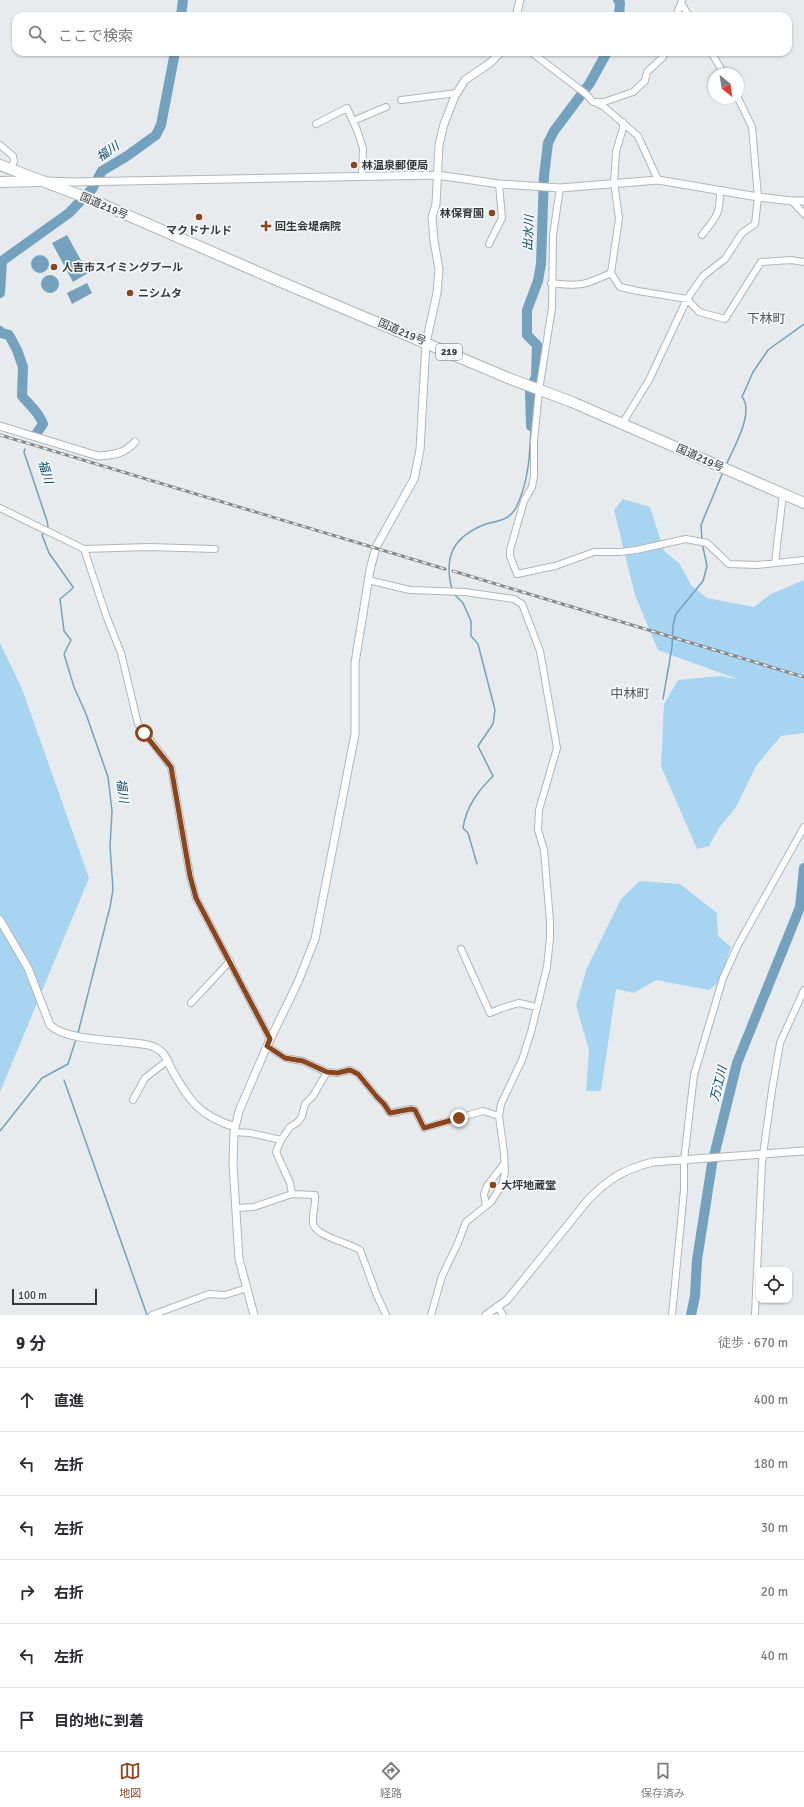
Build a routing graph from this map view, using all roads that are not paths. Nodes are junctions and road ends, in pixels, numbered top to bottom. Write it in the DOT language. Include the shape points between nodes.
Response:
graph roads {
  1 [pos="520,0"];
  2 [pos="682,2"];
  3 [pos="517,12"];
  4 [pos="678,12"];
  5 [pos="687,12"];
  6 [pos="498,56"];
  7 [pos="536,56"];
  8 [pos="663,56"];
  9 [pos="713,56"];
  10 [pos="720,68"];
  11 [pos="457,93"];
  12 [pos="401,100"];
  13 [pos="593,102"];
  14 [pos="741,104"];
  15 [pos="386,108"];
  16 [pos="353,121"];
  17 [pos="623,122"];
  18 [pos="316,124"];
  19 [pos="0,145"];
  20 [pos="0,165"];
  21 [pos="11,169"];
  22 [pos="437,175"];
  23 [pos="362,176"];
  24 [pos="44,180"];
  25 [pos="658,180"];
  26 [pos="4,182"];
  27 [pos="72,182"];
  28 [pos="614,182"];
  29 [pos="499,184"];
  30 [pos="560,188"];
  31 [pos="720,190"];
  32 [pos="75,194"];
  33 [pos="758,197"];
  34 [pos="792,201"];
  35 [pos="804,201"];
  36 [pos="804,214"];
  37 [pos="702,234"];
  38 [pos="489,244"];
  39 [pos="804,262"];
  40 [pos="611,273"];
  41 [pos="551,283"];
  42 [pos="687,299"];
  43 [pos="426,343"];
  44 [pos="539,390"];
  45 [pos="622,424"];
  46 [pos="0,426"];
  47 [pos="134,442"];
  48 [pos="783,494"];
  49 [pos="804,503"];
  50 [pos="0,508"];
  51 [pos="215,549"];
  52 [pos="84,550"];
  53 [pos="804,560"];
  54 [pos="775,563"];
  55 [pos="368,580"];
  56 [pos="804,827"];
  57 [pos="0,920"];
  58 [pos="461,949"];
  59 [pos="230,961"];
  60 [pos="804,990"];
  61 [pos="191,1002"];
  62 [pos="536,1007"];
  63 [pos="269,1043"];
  64 [pos="167,1061"];
  65 [pos="327,1072"];
  66 [pos="133,1100"];
  67 [pos="499,1116"];
  68 [pos="234,1129"];
  69 [pos="281,1140"];
  70 [pos="804,1151"];
  71 [pos="762,1155"];
  72 [pos="686,1160"];
  73 [pos="504,1164"];
  74 [pos="292,1194"];
  75 [pos="486,1206"];
  76 [pos="236,1208"];
  77 [pos="247,1288"];
  78 [pos="498,1307"];
  79 [pos="152,1315"];
  80 [pos="254,1315"];
  81 [pos="386,1315"];
  82 [pos="431,1315"];
  83 [pos="486,1315"];
  84 [pos="503,1315"];
  85 [pos="672,1315"];
  86 [pos="755,1315"];
  1 -- 3 [label="street"];
  2 -- 4 [label="street"];
  2 -- 5 [label="street"];
  6 -- 11 [label="street" via="465,80"];
  7 -- 13 [label="street" via="583,91"];
  8 -- 13 [label="street" via="647,72 645,81 633,92 604,102"];
  9 -- 10 [label="street"];
  11 -- 12 [label="street"];
  11 -- 22 [label="street" via="444,124 439,145"];
  13 -- 17 [label="street" via="603,106"];
  14 -- 33 [label="street" via="752,127"];
  15 -- 16 [label="street"];
  16 -- 18 [label="street" via="347,108"];
  16 -- 23 [label="street" via="363,148"];
  17 -- 25 [label="street" via="638,136"];
  17 -- 28 [label="street" via="616,152"];
  19 -- 21 [label="street" via="13,156"];
  20 -- 21 [label="highway, 219"];
  21 -- 24 [label="highway, 219"];
  21 -- 26 [label="highway"];
  22 -- 23 [label="street"];
  22 -- 29 [label="street"];
  22 -- 43 [label="street" via="436,204 432,217 439,269 437,293"];
  23 -- 27 [label="street"];
  24 -- 26 [label="highway"];
  24 -- 27 [label="street"];
  24 -- 32 [label="highway, 国道219号 / 219"];
  25 -- 28 [label="street"];
  25 -- 31 [label="street"];
  27 -- 32 [label="street" via="70,186"];
  28 -- 30 [label="street"];
  28 -- 40 [label="street" via="618,218"];
  29 -- 30 [label="street"];
  29 -- 38 [label="street" via="502,218"];
  30 -- 41 [label="street" via="553,235"];
  31 -- 33 [label="street"];
  31 -- 37 [label="street" via="720,208"];
  32 -- 43 [label="highway, 国道219号 / 219"];
  33 -- 34 [label="street"];
  33 -- 42 [label="street" via="755,224 742,233 725,259 703,276"];
  34 -- 35 [label="street"];
  34 -- 36 [label="street"];
  39 -- 42 [label="street" via="761,262 725,320 698,312"];
  40 -- 41 [label="street" via="585,284 571,286"];
  40 -- 42 [label="street" via="620,286"];
  41 -- 44 [label="street" via="552,308"];
  42 -- 45 [label="street" via="649,380"];
  43 -- 44 [label="highway, 国道219号 / 219"];
  43 -- 55 [label="street" via="417,468 410,487 376,547"];
  44 -- 45 [label="highway, 国道219号 / 219"];
  44 -- 54 [label="street" via="534,441 534,476 510,550 517,574 555,566 594,552 636,550 686,539 707,544 729,564"];
  45 -- 48 [label="highway, 国道219号 / 219"];
  46 -- 47 [label="street" via="98,456 121,453"];
  48 -- 49 [label="highway, 国道219号 / 219"];
  48 -- 54 [label="street"];
  50 -- 52 [label="street"];
  51 -- 52 [label="street" via="148,547"];
  52 -- 59 [label="street" via="121,653 138,724 171,767 196,898"];
  53 -- 54 [label="street"];
  55 -- 62 [label="street" via="410,590 465,592 514,599 522,604 540,651 557,748 539,810 538,830 544,850 550,938 547,967"];
  55 -- 63 [label="street" via="356,662 355,734 316,933 298,982"];
  56 -- 72 [label="street" via="738,945 723,978 694,1075"];
  57 -- 64 [label="street" via="28,968 50,1025 60,1032 73,1035 152,1046 161,1051"];
  58 -- 62 [label="street" via="490,1013 519,1003"];
  59 -- 61 [label="street"];
  59 -- 63 [label="street"];
  60 -- 71 [label="street" via="780,1043"];
  62 -- 67 [label="street" via="522,1060 504,1096"];
  63 -- 65 [label="street" via="285,1058 303,1061"];
  63 -- 68 [label="street" via="239,1111"];
  64 -- 66 [label="street" via="145,1078"];
  64 -- 68 [label="street" via="198,1109"];
  65 -- 67 [label="street" via="350,1070 358,1074 390,1113 415,1110 424,1128 483,1111"];
  65 -- 69 [label="street" via="313,1096 305,1104 298,1122 290,1127"];
  67 -- 73 [label="street"];
  68 -- 69 [label="street"];
  68 -- 76 [label="street"];
  69 -- 74 [label="street" via="276,1152 290,1183"];
  70 -- 71 [label="street"];
  71 -- 72 [label="street"];
  71 -- 86 [label="street"];
  72 -- 78 [label="street" via="635,1166 601,1186 507,1300"];
  72 -- 85 [label="street"];
  73 -- 75 [label="street" via="503,1183"];
  73 -- 75 [label="street" via="487,1186 484,1194"];
  74 -- 76 [label="street" via="254,1207"];
  74 -- 81 [label="street" via="315,1195 312,1222 314,1228 320,1234 360,1250"];
  75 -- 82 [label="street" via="466,1222 442,1276"];
  76 -- 77 [label="street" via="239,1259"];
  77 -- 79 [label="street" via="225,1295 208,1294"];
  77 -- 80 [label="street"];
  78 -- 83 [label="street"];
  78 -- 84 [label="street"];
}
